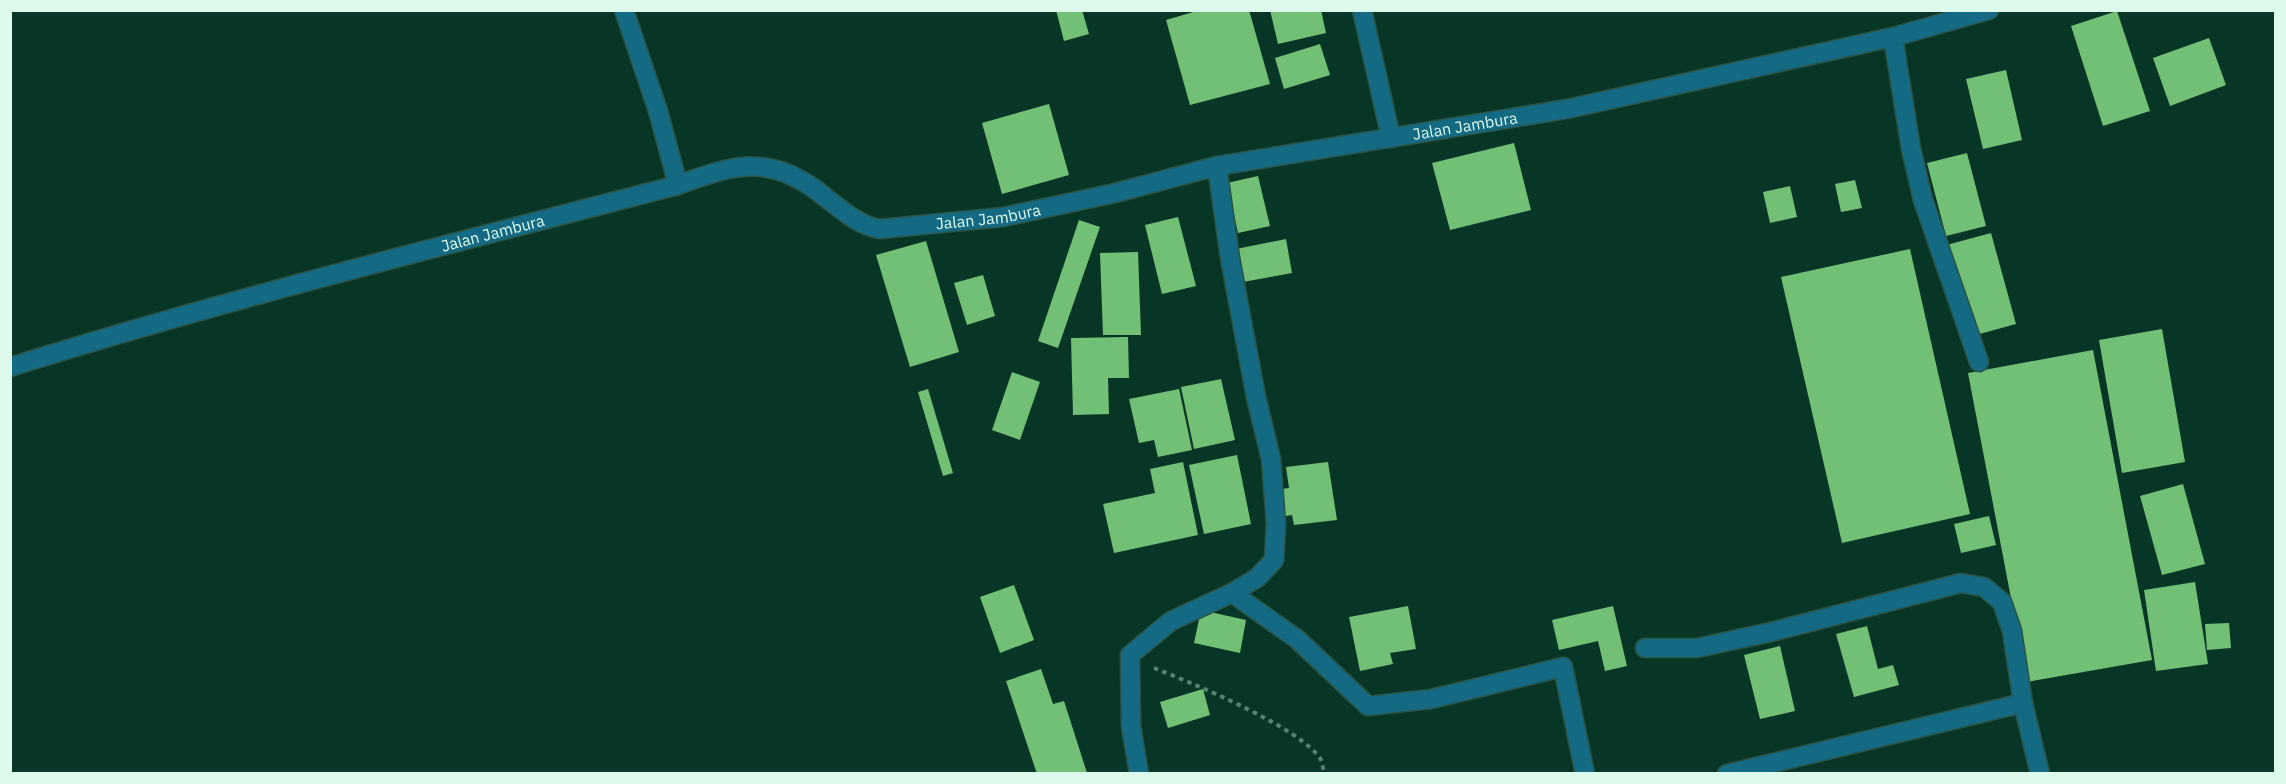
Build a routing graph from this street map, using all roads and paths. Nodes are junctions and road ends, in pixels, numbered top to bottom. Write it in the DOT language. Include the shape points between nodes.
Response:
graph roads {
  1 [pos="624,10"];
  2 [pos="1362,10"];
  3 [pos="1989,10"];
  4 [pos="1893,37"];
  5 [pos="1391,138"];
  6 [pos="1217,166"];
  7 [pos="678,185"];
  8 [pos="1979,362"];
  9 [pos="10,367"];
  10 [pos="1232,593"];
  11 [pos="1645,648"];
  12 [pos="1130,656"];
  13 [pos="2023,703"];
  14 [pos="1139,774"];
  15 [pos="1324,774"];
  16 [pos="1585,774"];
  17 [pos="1727,774"];
  18 [pos="2040,774"];
  1 -- 7 [label="street"];
  2 -- 5 [label="street"];
  3 -- 4 [label="street, Jalan Jambura"];
  4 -- 5 [label="street, Jalan Jambura" via="1567,110"];
  4 -- 8 [label="street" via="1923,200"];
  5 -- 6 [label="street, Jalan Jambura"];
  6 -- 7 [label="street, Jalan Jambura" via="1003,217 880,229 867,227 803,180 779,169 757,165 712,172"];
  6 -- 10 [label="street" via="1230,258 1271,459 1276,524 1274,560 1257,578"];
  7 -- 9 [label="street, Jalan Jambura" via="397,258"];
  10 -- 12 [label="street" via="1171,621"];
  10 -- 16 [label="street" via="1297,639 1368,706 1431,699 1563,667"];
  11 -- 13 [label="street" via="1697,648 1961,583 1984,587 2002,602 2013,631"];
  12 -- 14 [label="street" via="1131,726"];
  12 -- 15 [label="path" via="1282,727 1321,759"];
  13 -- 17 [label="street"];
  13 -- 18 [label="street"];
}
